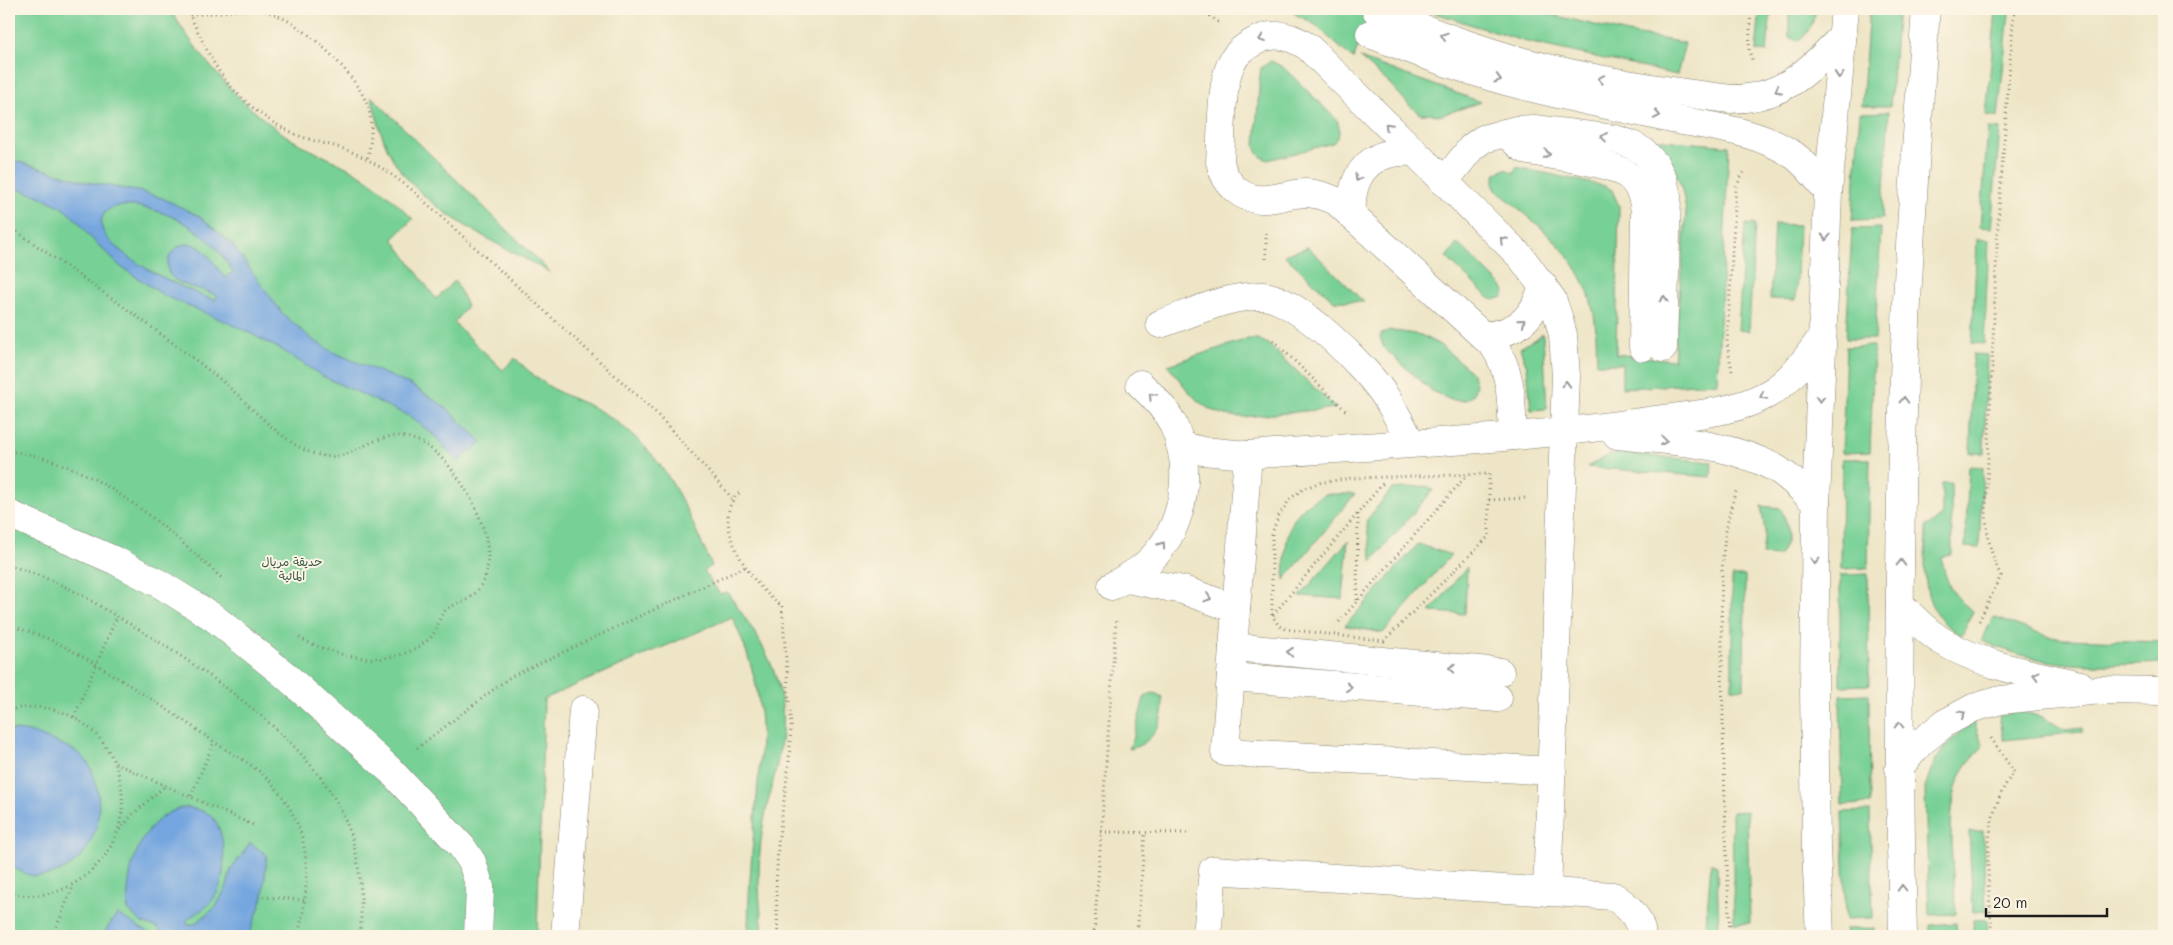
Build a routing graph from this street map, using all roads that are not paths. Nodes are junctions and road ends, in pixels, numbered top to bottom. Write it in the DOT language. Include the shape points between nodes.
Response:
graph roads {
  1 [pos="1845,9"];
  2 [pos="1926,9"];
  3 [pos="1373,22"];
  4 [pos="1842,37"];
  5 [pos="1629,97"];
  6 [pos="1414,152"];
  7 [pos="1444,182"];
  8 [pos="1828,192"];
  9 [pos="1352,216"];
  10 [pos="1542,285"];
  11 [pos="1160,324"];
  12 [pos="1483,336"];
  13 [pos="1822,337"];
  14 [pos="1653,347"];
  15 [pos="1140,384"];
  16 [pos="1573,432"];
  17 [pos="1513,436"];
  18 [pos="1180,444"];
  19 [pos="1411,444"];
  20 [pos="1248,456"];
  21 [pos="1816,504"];
  22 [pos="9,514"];
  23 [pos="1900,604"];
  24 [pos="1236,609"];
  25 [pos="1233,647"];
  26 [pos="1231,677"];
  27 [pos="2101,690"];
  28 [pos="2164,691"];
  29 [pos="583,710"];
  30 [pos="1899,768"];
  31 [pos="1552,771"];
  32 [pos="1547,892"];
  33 [pos="478,936"];
  34 [pos="565,936"];
  35 [pos="1207,936"];
  36 [pos="1642,936"];
  37 [pos="1820,936"];
  38 [pos="1903,936"];
  1 -- 4 [label="street"];
  23 -- 2 [label="street, one-way" via="1905,348"];
  3 -- 5 [label="street" via="1468,70 1523,86"];
  4 -- 5 [label="street, one-way" via="1810,68 1774,93 1744,99"];
  4 -- 8 [label="street, one-way"];
  5 -- 8 [label="street, one-way" via="1758,138 1795,156"];
  6 -- 7 [label="street"];
  6 -- 9 [label="street, one-way" via="1396,151 1365,166 1355,181 1351,198"];
  6 -- 9 [label="street, one-way" via="1297,39 1268,36 1239,53 1226,77 1220,162 1228,183 1250,198 1266,200 1305,193 1321,195 1336,201"];
  10 -- 7 [label="street, one-way" via="1521,257"];
  7 -- 14 [label="street" via="1472,147 1484,139 1505,133 1529,151 1608,165 1632,177 1644,200"];
  8 -- 13 [label="street, one-way"];
  9 -- 12 [label="street"];
  12 -- 10 [label="street, one-way" via="1498,335 1523,323 1539,300"];
  16 -- 10 [label="street, one-way" via="1563,336 1552,299"];
  11 -- 19 [label="street" via="1237,298 1266,296 1294,307 1368,374 1385,395"];
  12 -- 17 [label="street" via="1502,359 1508,375"];
  13 -- 16 [label="street, one-way" via="1789,378 1748,403"];
  13 -- 21 [label="street, one-way"];
  18 -- 15 [label="street, one-way" via="1172,422"];
  16 -- 17 [label="street"];
  16 -- 21 [label="street, one-way" via="1713,446 1752,457 1776,469"];
  16 -- 31 [label="street"];
  17 -- 19 [label="street"];
  18 -- 20 [label="street"];
  18 -- 24 [label="street" via="1184,488 1172,531 1145,565 1119,583 1183,590"];
  19 -- 20 [label="street"];
  20 -- 24 [label="street"];
  21 -- 37 [label="street, one-way" via="1814,686"];
  22 -- 33 [label="street" via="160,584 213,617 285,675 390,770 453,836 472,862 480,896"];
  27 -- 23 [label="street, one-way" via="1985,662 1940,640"];
  30 -- 23 [label="street, one-way"];
  24 -- 25 [label="street"];
  25 -- 26 [label="street"];
  26 -- 25 [label="street, one-way" via="1499,685"];
  26 -- 31 [label="street" via="1225,752"];
  27 -- 28 [label="street"];
  30 -- 27 [label="street, one-way" via="1920,743 1945,723 1973,708 2001,700"];
  29 -- 34 [label="street"];
  38 -- 30 [label="street, one-way"];
  31 -- 32 [label="street"];
  32 -- 35 [label="street" via="1213,870"];
  32 -- 36 [label="street" via="1613,896 1637,919"];
}
